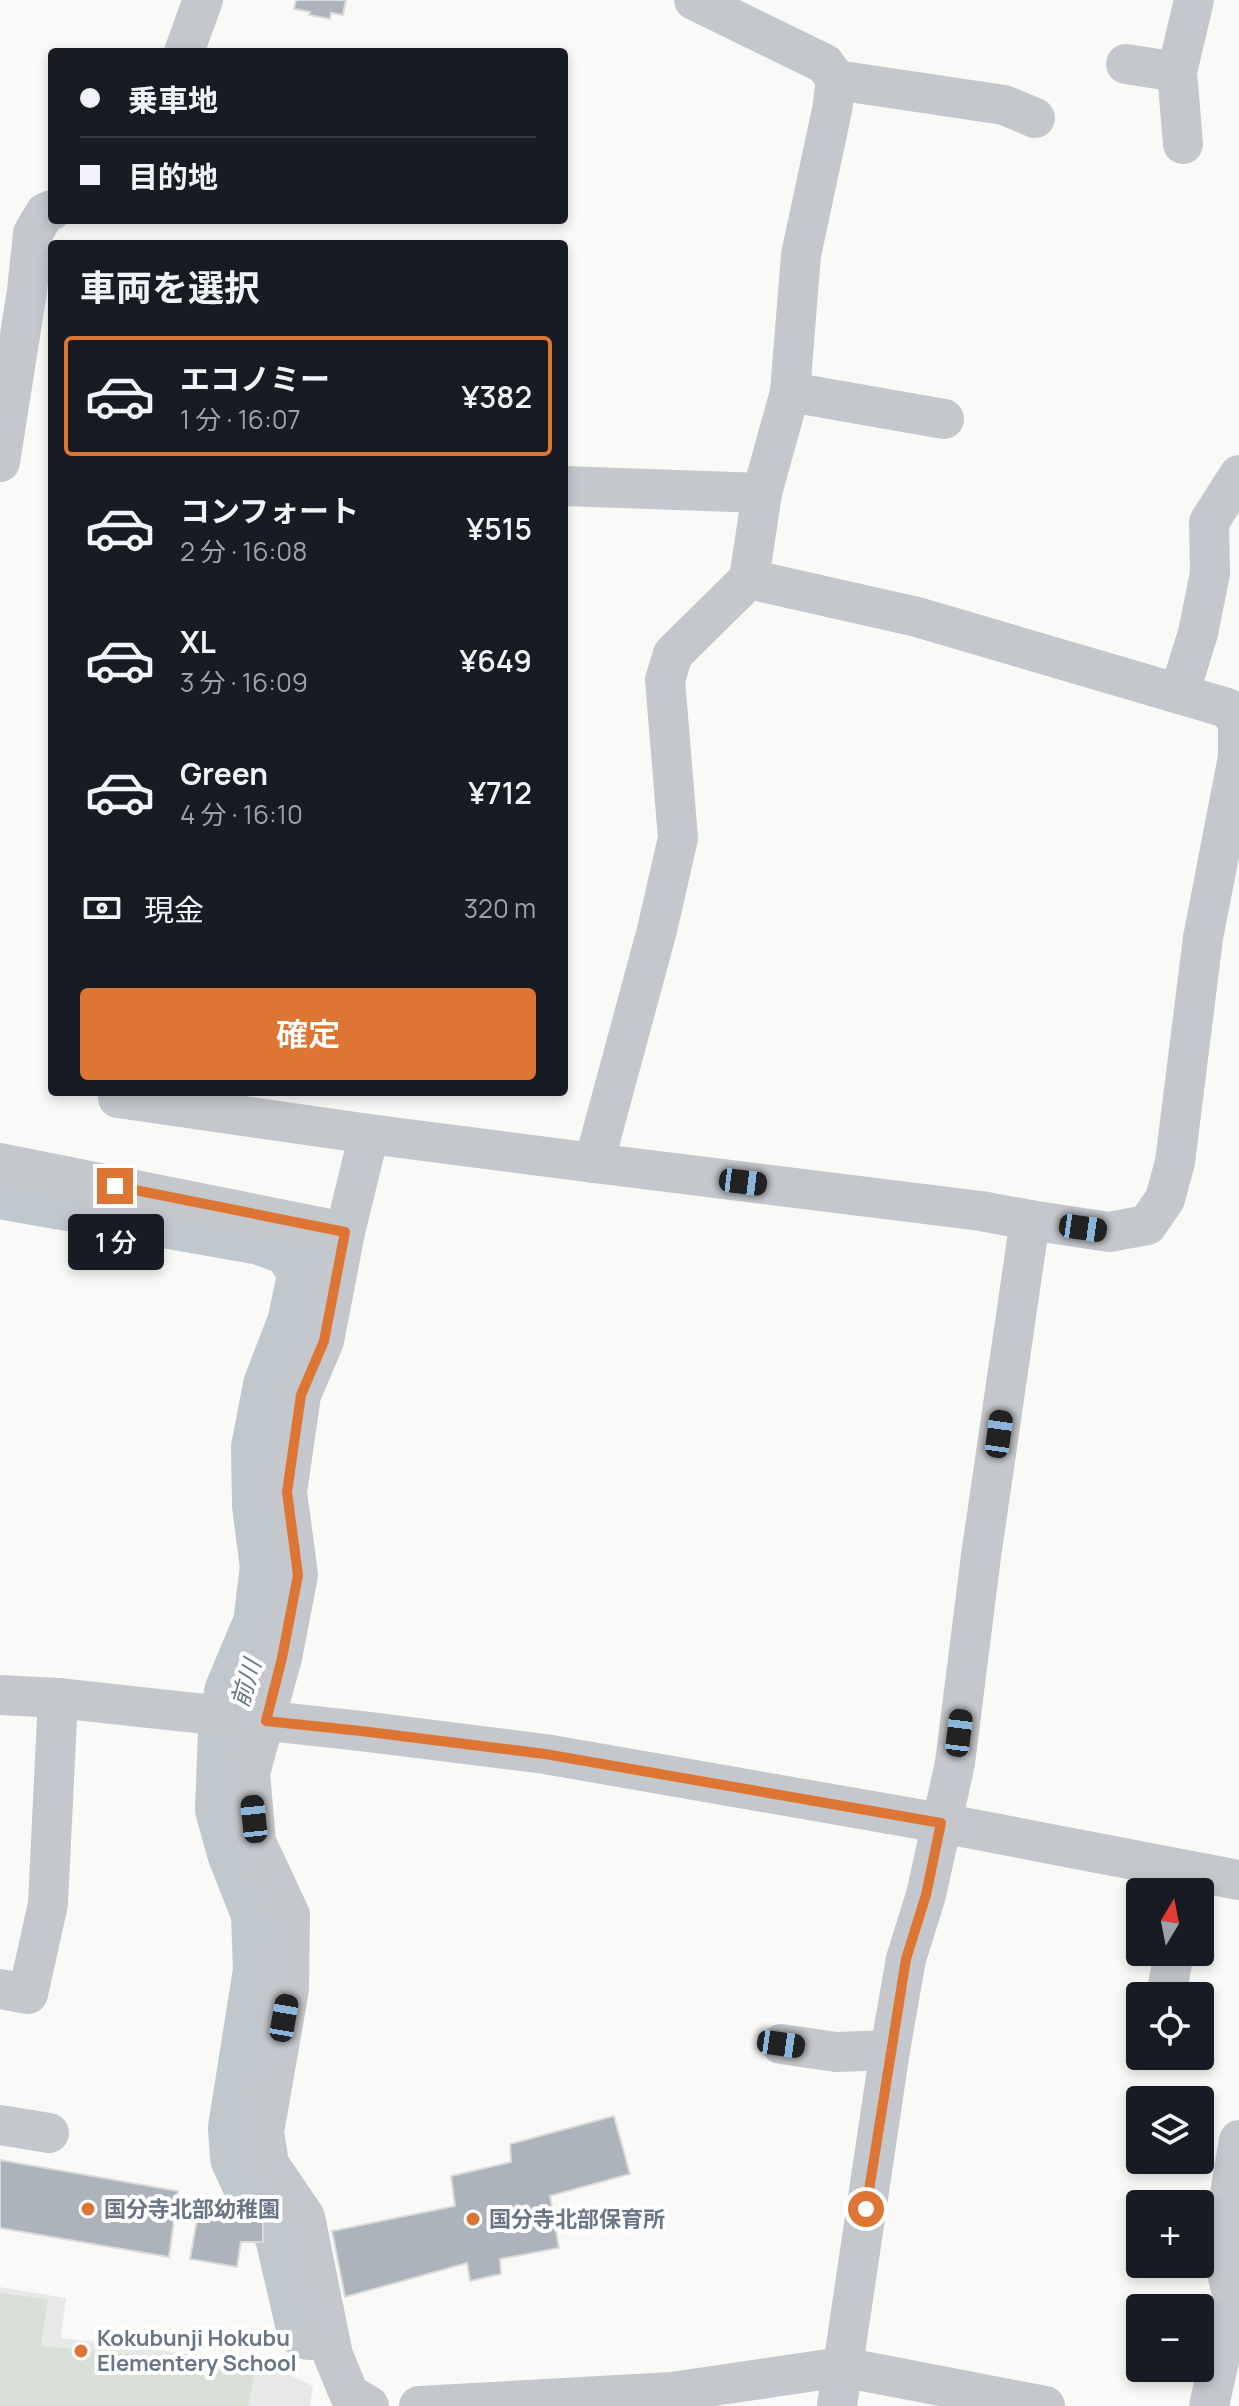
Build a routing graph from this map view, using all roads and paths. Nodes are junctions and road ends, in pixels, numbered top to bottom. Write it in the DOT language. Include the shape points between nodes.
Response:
graph roads {
  1 [pos="203,0"];
  2 [pos="694,0"];
  3 [pos="1194,0"];
  4 [pos="185,48"];
  5 [pos="1126,64"];
  6 [pos="1177,72"];
  7 [pos="836,80"];
  8 [pos="1035,118"];
  9 [pos="1183,144"];
  10 [pos="48,212"];
  11 [pos="790,392"];
  12 [pos="944,419"];
  13 [pos="0,462"];
  14 [pos="1239,475"];
  15 [pos="568,486"];
  16 [pos="762,493"];
  17 [pos="749,579"];
  18 [pos="1179,694"];
  19 [pos="118,1098"];
  20 [pos="369,1134"];
  21 [pos="0,1163"];
  22 [pos="594,1163"];
  23 [pos="1030,1220"];
  24 [pos="345,1232"];
  25 [pos="0,1695"];
  26 [pos="58,1698"];
  27 [pos="266,1721"];
  28 [pos="941,1823"];
  29 [pos="1170,1878"];
  30 [pos="1239,1880"];
  31 [pos="1214,1881"];
  32 [pos="0,1989"];
  33 [pos="781,2044"];
  34 [pos="890,2050"];
  35 [pos="0,2125"];
  36 [pos="49,2133"];
  37 [pos="1239,2140"];
  38 [pos="842,2367"];
  39 [pos="369,2406"];
  40 [pos="419,2406"];
  41 [pos="837,2406"];
  42 [pos="1045,2406"];
  43 [pos="1209,2406"];
  1 -- 4 [label="street"];
  2 -- 7 [label="street" via="825,64"];
  3 -- 6 [label="street"];
  5 -- 6 [label="street"];
  6 -- 9 [label="street"];
  7 -- 8 [label="street" via="1004,105"];
  7 -- 11 [label="street" via="801,255"];
  10 -- 13 [label="street" via="33,233"];
  11 -- 12 [label="street"];
  11 -- 16 [label="street"];
  14 -- 18 [label="street" via="1209,522 1210,573"];
  15 -- 16 [label="street"];
  16 -- 17 [label="street"];
  17 -- 18 [label="street" via="917,617"];
  17 -- 22 [label="street" via="673,654 665,680 678,838"];
  18 -- 23 [label="street" via="1227,708 1238,721 1238,757 1203,938 1175,1162 1165,1199 1147,1225 1109,1232"];
  19 -- 20 [label="street"];
  20 -- 22 [label="street"];
  20 -- 24 [label="street"];
  21 -- 24 [label="street"];
  22 -- 23 [label="street"];
  23 -- 28 [label="street" via="955,1763"];
  24 -- 27 [label="street" via="324,1341 301,1395 287,1492 298,1575"];
  25 -- 26 [label="street"];
  26 -- 27 [label="street"];
  26 -- 32 [label="street" via="48,1904 28,1994"];
  27 -- 28 [label="street" via="545,1754"];
  27 -- 39 [label="street" via="250,1773 256,1842 290,1915 289,1989 264,2132 269,2164 305,2217 333,2355 349,2394"];
  28 -- 29 [label="street"];
  28 -- 34 [label="street" via="906,1959"];
  30 -- 31 [label="street"];
  33 -- 34 [label="street" via="836,2052"];
  34 -- 38 [label="street"];
  35 -- 36 [label="street"];
  37 -- 43 [label="street" via="1221,2248 1233,2298"];
  38 -- 40 [label="street" via="672,2392"];
  38 -- 41 [label="street"];
  38 -- 42 [label="street"];
}
